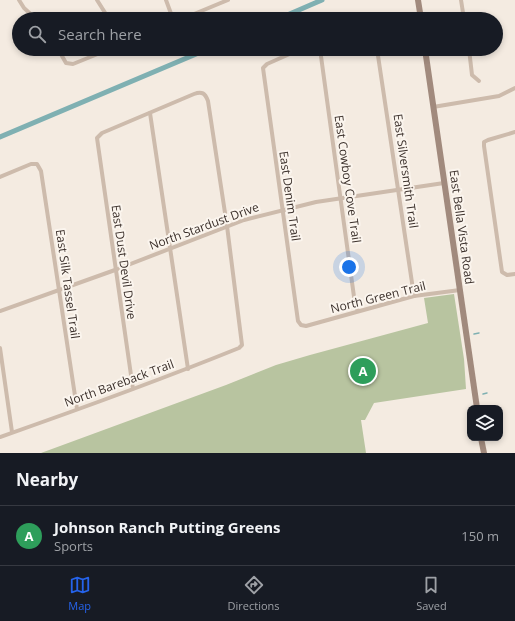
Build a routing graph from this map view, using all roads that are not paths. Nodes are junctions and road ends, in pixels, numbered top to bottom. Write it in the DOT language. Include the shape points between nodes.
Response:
graph roads {
  1 [pos="19,0"];
  2 [pos="97,0"];
  3 [pos="166,0"];
  4 [pos="228,0"];
  5 [pos="418,0"];
  6 [pos="462,0"];
  7 [pos="28,12"];
  8 [pos="105,12"];
  9 [pos="170,12"];
  10 [pos="199,12"];
  11 [pos="420,12"];
  12 [pos="463,12"];
  13 [pos="62,56"];
  14 [pos="93,56"];
  15 [pos="285,56"];
  16 [pos="321,56"];
  17 [pos="378,56"];
  18 [pos="426,56"];
  19 [pos="470,56"];
  20 [pos="479,81"];
  21 [pos="515,88"];
  22 [pos="433,107"];
  23 [pos="150,113"];
  24 [pos="515,132"];
  25 [pos="0,177"];
  26 [pos="444,184"];
  27 [pos="398,190"];
  28 [pos="340,198"];
  29 [pos="282,211"];
  30 [pos="227,226"];
  31 [pos="171,248"];
  32 [pos="115,270"];
  33 [pos="515,274"];
  34 [pos="59,290"];
  35 [pos="460,290"];
  36 [pos="414,296"];
  37 [pos="0,311"];
  38 [pos="358,312"];
  39 [pos="301,325"];
  40 [pos="0,348"];
  41 [pos="188,369"];
  42 [pos="133,389"];
  43 [pos="477,405"];
  44 [pos="77,408"];
  45 [pos="12,432"];
  46 [pos="0,437"];
  47 [pos="482,441"];
  48 [pos="484,453"];
  1 -- 7 [label="street"];
  2 -- 8 [label="street"];
  3 -- 9 [label="street"];
  4 -- 10 [label="street"];
  5 -- 11 [label="street"];
  6 -- 12 [label="street"];
  13 -- 14 [label="street" via="66,63 73,64"];
  15 -- 29 [label="street, East Denim Trail" via="263,68"];
  16 -- 28 [label="street, East Cowboy Cove Trail"];
  17 -- 27 [label="street, East Silversmith Trail"];
  18 -- 22 [label="street, East Bella Vista Road"];
  19 -- 20 [label="street" via="472,75"];
  21 -- 22 [label="street" via="493,98"];
  22 -- 26 [label="street, East Bella Vista Road"];
  23 -- 30 [label="street" via="199,92 206,95"];
  23 -- 31 [label="street"];
  23 -- 32 [label="street, East Dust Devil Drive" via="102,133 97,138"];
  24 -- 33 [label="street" via="484,142 502,272 507,275"];
  25 -- 34 [label="street, East Silk Tassel Trail" via="31,164 37,164 42,171"];
  26 -- 27 [label="street, North Stardust Drive"];
  26 -- 35 [label="street, East Bella Vista Road"];
  27 -- 28 [label="street, North Stardust Drive"];
  27 -- 36 [label="street, East Silversmith Trail"];
  28 -- 29 [label="street, North Stardust Drive"];
  28 -- 38 [label="street, East Cowboy Cove Trail"];
  29 -- 30 [label="street, North Stardust Drive"];
  29 -- 39 [label="street, East Denim Trail" via="298,321"];
  30 -- 31 [label="street, North Stardust Drive"];
  30 -- 41 [label="street, North Bareback Trail" via="242,345"];
  31 -- 32 [label="street, North Stardust Drive"];
  31 -- 41 [label="street"];
  32 -- 34 [label="street, North Stardust Drive"];
  32 -- 42 [label="street, East Dust Devil Drive"];
  34 -- 37 [label="street, North Stardust Drive"];
  34 -- 44 [label="street, East Silk Tassel Trail"];
  35 -- 36 [label="street, North Green Trail"];
  35 -- 43 [label="street, East Bella Vista Road"];
  36 -- 38 [label="street, North Green Trail"];
  38 -- 39 [label="street, North Green Trail" via="306,326"];
  40 -- 45 [label="street"];
  41 -- 42 [label="street, North Bareback Trail"];
  42 -- 44 [label="street, North Bareback Trail"];
  44 -- 45 [label="street, North Bareback Trail"];
  45 -- 46 [label="street, North Bareback Trail"];
  47 -- 48 [label="street"];
}
